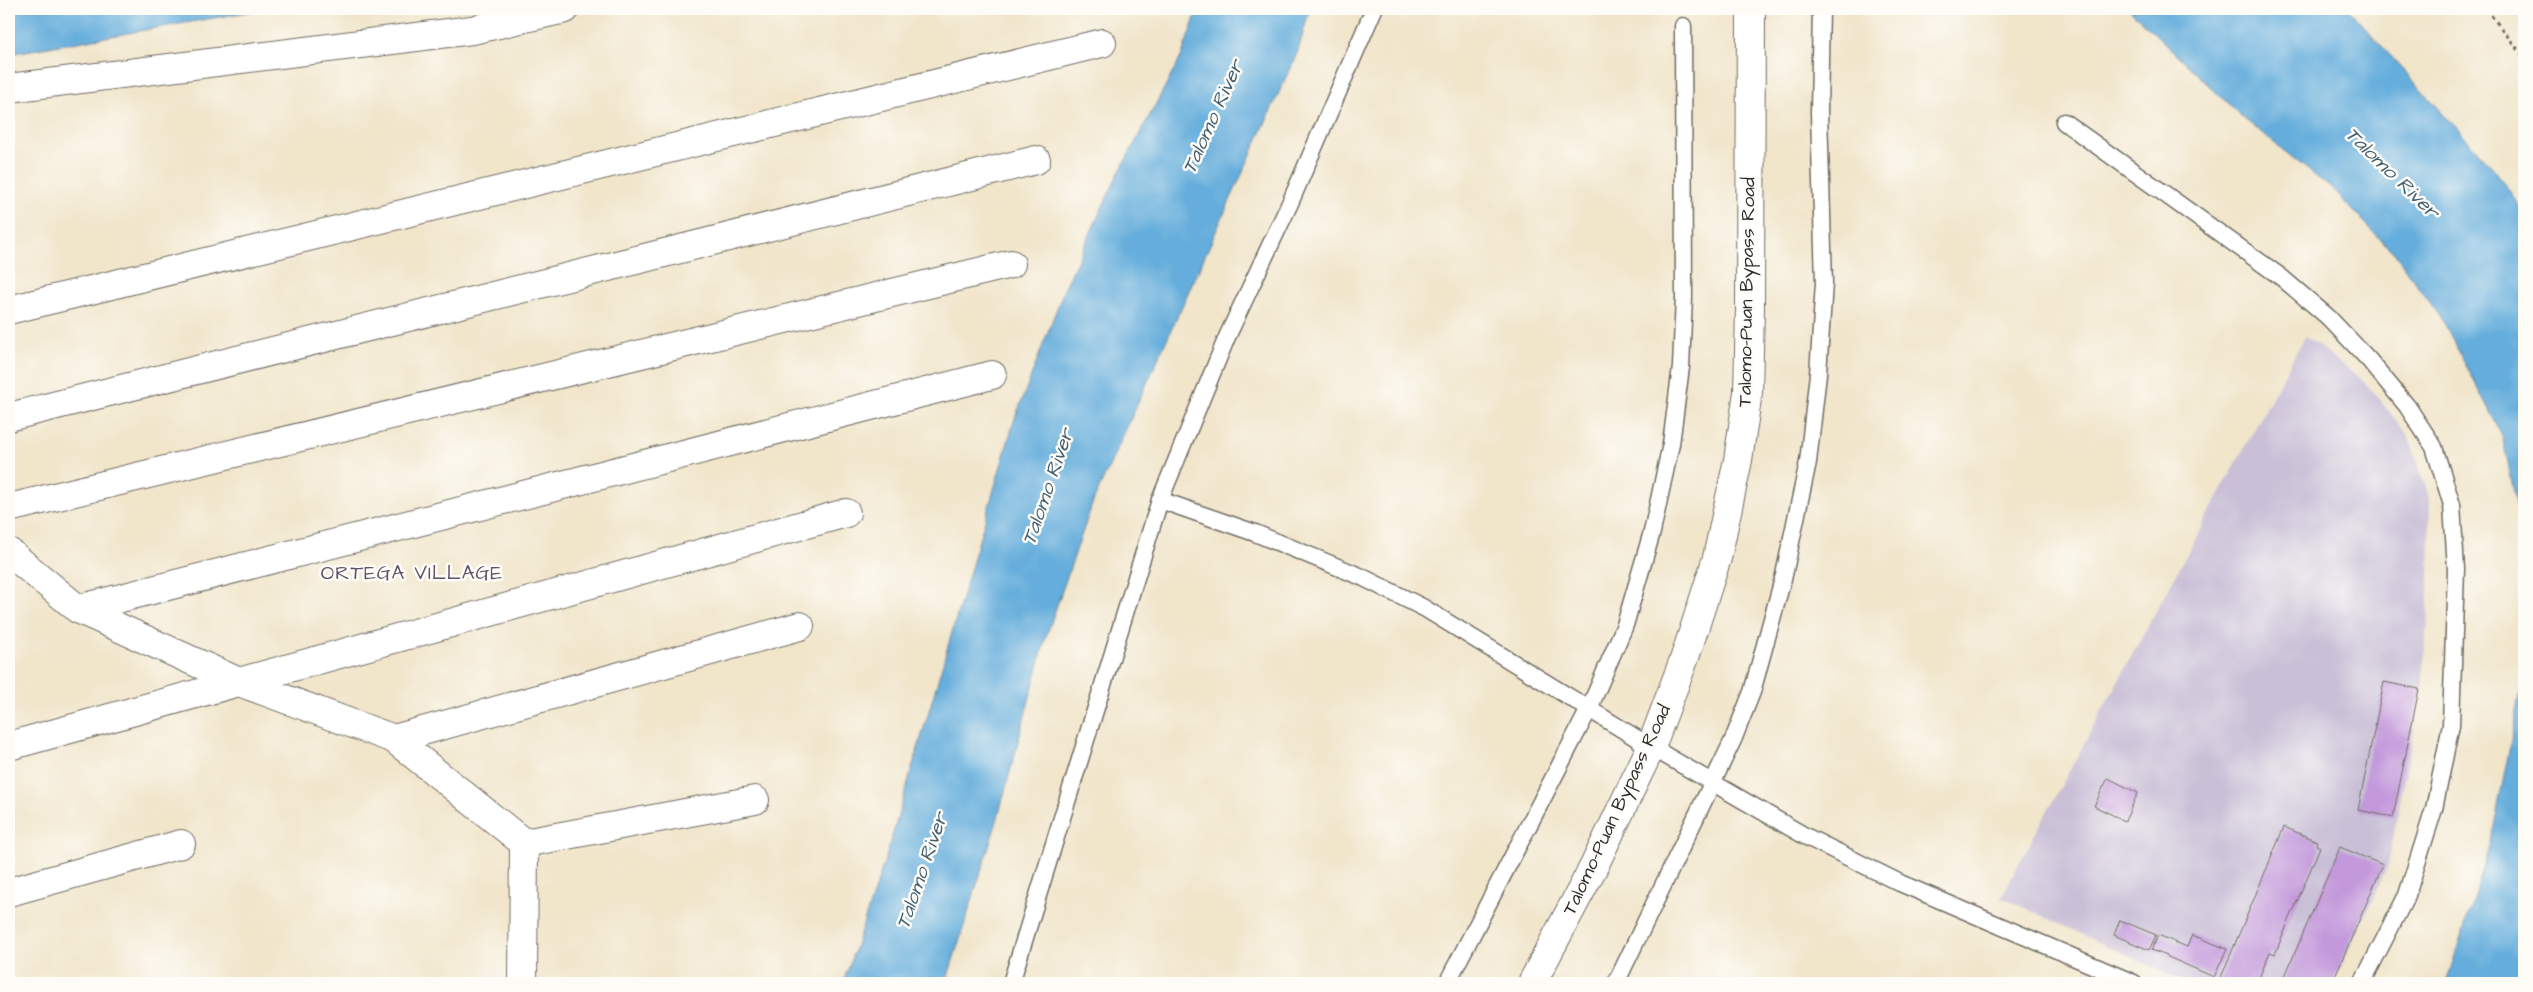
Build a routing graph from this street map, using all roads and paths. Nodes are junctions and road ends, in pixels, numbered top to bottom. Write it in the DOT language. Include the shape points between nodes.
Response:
graph roads {
  1 [pos="565,9"];
  2 [pos="1374,9"];
  3 [pos="1751,9"];
  4 [pos="1821,9"];
  5 [pos="2486,9"];
  6 [pos="1683,26"];
  7 [pos="1102,43"];
  8 [pos="2524,57"];
  9 [pos="9,88"];
  10 [pos="2064,122"];
  11 [pos="1036,160"];
  12 [pos="1011,264"];
  13 [pos="9,310"];
  14 [pos="992,375"];
  15 [pos="9,417"];
  16 [pos="1160,500"];
  17 [pos="9,508"];
  18 [pos="846,513"];
  19 [pos="12,559"];
  20 [pos="78,609"];
  21 [pos="800,626"];
  22 [pos="239,682"];
  23 [pos="1589,709"];
  24 [pos="394,739"];
  25 [pos="9,746"];
  26 [pos="1651,748"];
  27 [pos="1714,784"];
  28 [pos="754,800"];
  29 [pos="524,843"];
  30 [pos="181,844"];
  31 [pos="9,892"];
  32 [pos="523,983"];
  33 [pos="1011,983"];
  34 [pos="1447,983"];
  35 [pos="1532,983"];
  36 [pos="1616,983"];
  37 [pos="2134,983"];
  38 [pos="2362,983"];
  1 -- 9 [label="main road" via="472,30"];
  2 -- 16 [label="lane" via="1290,203 1227,337"];
  3 -- 26 [label="main road, Talomo-Puan Bypass Road" via="1748,392 1738,460 1717,558 1685,658"];
  4 -- 27 [label="lane" via="1819,112 1824,283 1808,462 1784,575 1752,692"];
  5 -- 8 [label="path"];
  6 -- 23 [label="lane" via="1684,297 1681,367 1671,444 1652,532 1626,625"];
  7 -- 13 [label="main road"];
  10 -- 38 [label="lane" via="2281,277 2328,317 2402,400 2434,447 2452,505 2456,569 2451,725 2434,809 2407,895"];
  11 -- 15 [label="main road"];
  12 -- 17 [label="main road"];
  14 -- 20 [label="main road"];
  16 -- 23 [label="lane" via="1283,544 1362,577 1424,608"];
  16 -- 33 [label="lane"];
  18 -- 22 [label="main road"];
  19 -- 20 [label="main road"];
  20 -- 22 [label="main road"];
  21 -- 24 [label="main road"];
  22 -- 24 [label="main road"];
  22 -- 25 [label="main road"];
  23 -- 26 [label="lane"];
  23 -- 34 [label="lane"];
  24 -- 29 [label="main road"];
  26 -- 27 [label="lane"];
  26 -- 35 [label="main road, Talomo-Puan Bypass Road"];
  27 -- 36 [label="lane"];
  27 -- 37 [label="lane" via="1805,836 1900,883"];
  28 -- 29 [label="main road"];
  29 -- 32 [label="main road"];
  30 -- 31 [label="main road"];
}
